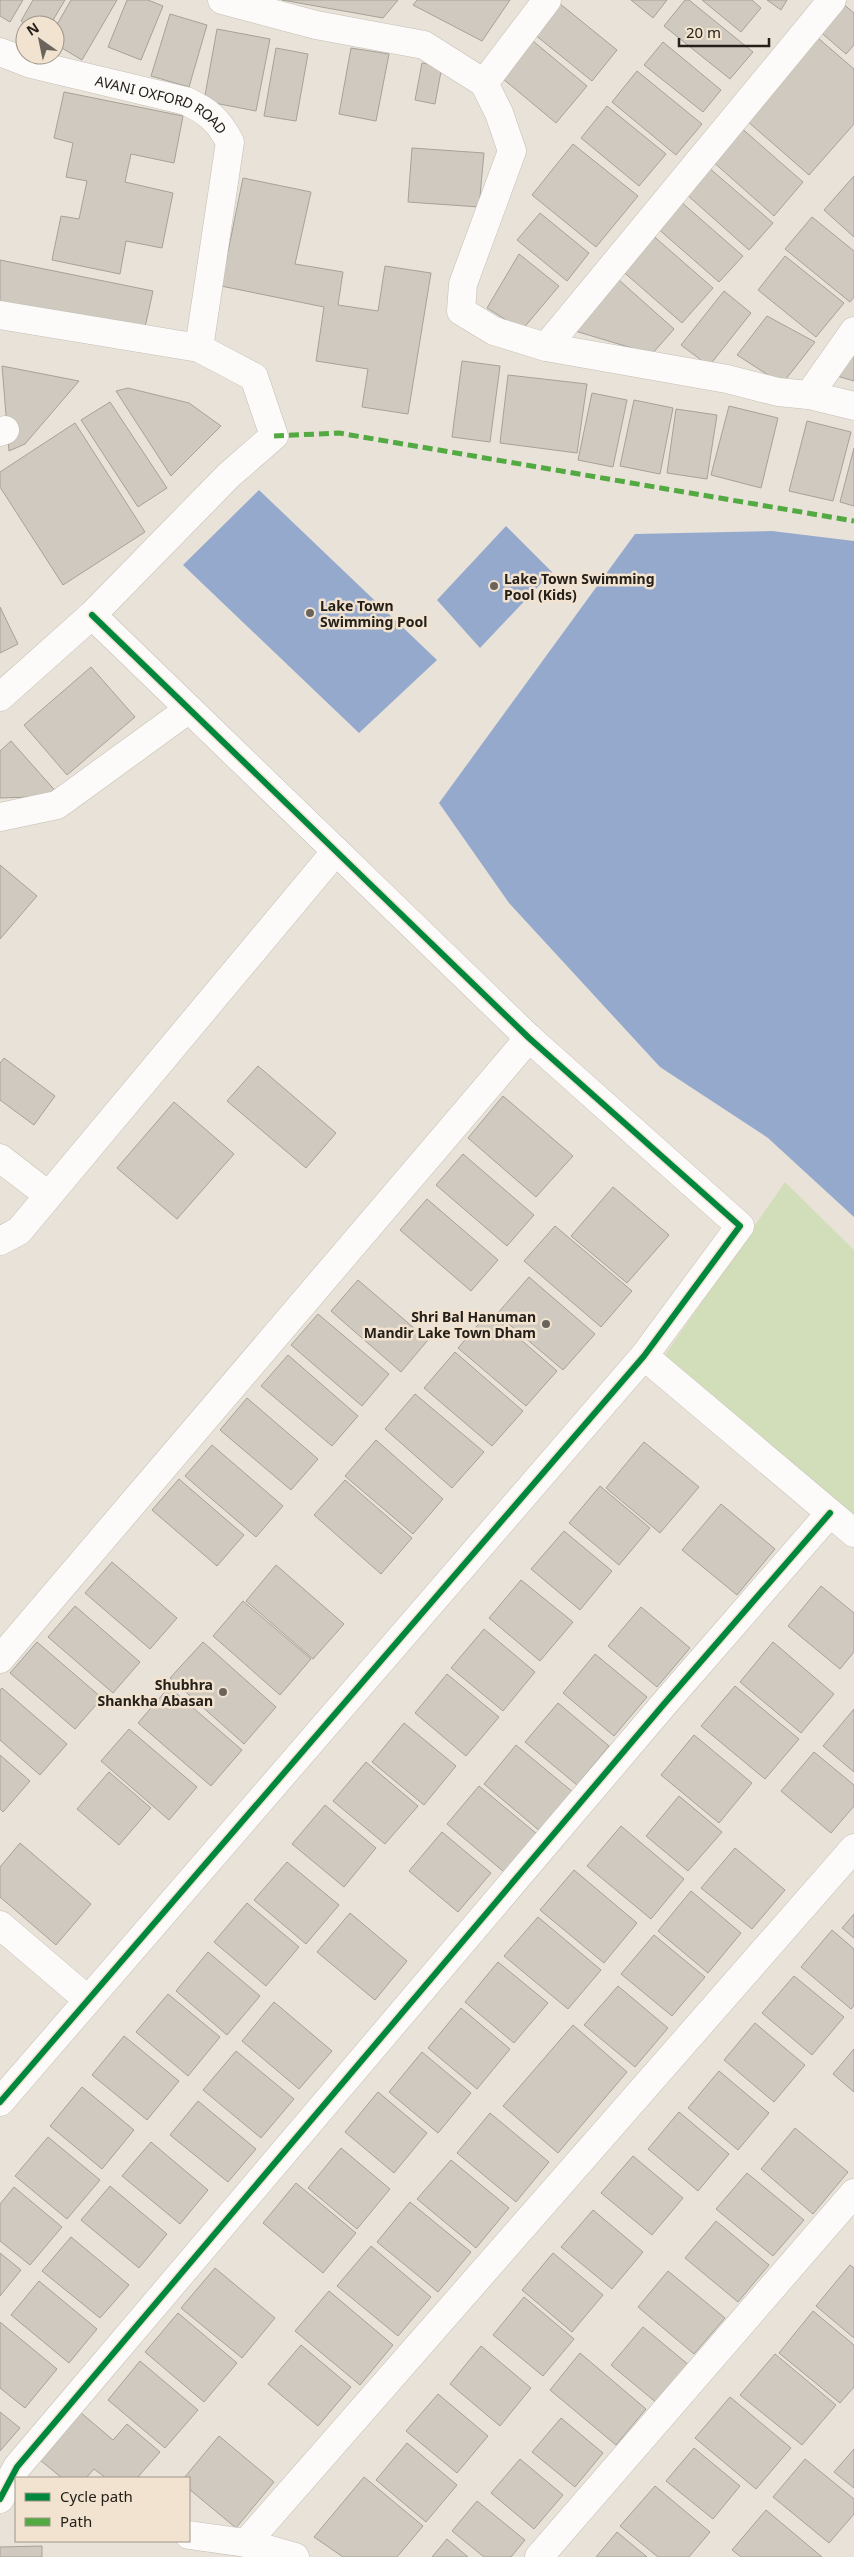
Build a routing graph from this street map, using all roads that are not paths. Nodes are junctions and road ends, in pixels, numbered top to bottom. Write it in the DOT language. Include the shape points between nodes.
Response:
graph roads {
  1 [pos="222,0"];
  2 [pos="547,0"];
  3 [pos="832,0"];
  4 [pos="258,4"];
  5 [pos="0,52"];
  6 [pos="484,83"];
  7 [pos="0,315"];
  8 [pos="854,331"];
  9 [pos="546,347"];
  10 [pos="199,348"];
  11 [pos="809,395"];
  12 [pos="854,406"];
  13 [pos="92,614"];
  14 [pos="0,696"];
  15 [pos="189,709"];
  16 [pos="0,817"];
  17 [pos="336,851"];
  18 [pos="529,1038"];
  19 [pos="0,1158"];
  20 [pos="48,1195"];
  21 [pos="0,1241"];
  22 [pos="644,1356"];
  23 [pos="830,1513"];
  24 [pos="854,1533"];
  25 [pos="0,1659"];
  26 [pos="854,1848"];
  27 [pos="0,1925"];
  28 [pos="88,2000"];
  29 [pos="0,2102"];
  30 [pos="854,2193"];
  31 [pos="0,2499"];
  32 [pos="0,2510"];
  33 [pos="15,2512"];
  34 [pos="190,2535"];
  35 [pos="246,2543"];
  36 [pos="295,2557"];
  37 [pos="539,2557"];
  1 -- 4 [label="street"];
  2 -- 6 [label="street"];
  3 -- 9 [label="street"];
  4 -- 6 [label="street" via="316,26 424,45"];
  5 -- 10 [label="street, AVANI OXFORD ROAD" via="31,64 186,101 219,122 230,142"];
  6 -- 9 [label="street" via="500,113 512,151 463,284 461,310 494,331"];
  7 -- 10 [label="street"];
  8 -- 11 [label="street"];
  9 -- 11 [label="street" via="727,379 778,392"];
  10 -- 13 [label="street" via="254,377 274,436 229,475"];
  11 -- 12 [label="street"];
  13 -- 14 [label="street"];
  13 -- 15 [label="street"];
  15 -- 16 [label="street" via="57,805"];
  15 -- 17 [label="street"];
  17 -- 18 [label="street"];
  17 -- 20 [label="street"];
  18 -- 22 [label="street" via="740,1226"];
  18 -- 25 [label="street"];
  19 -- 20 [label="street"];
  20 -- 21 [label="street" via="18,1231"];
  22 -- 23 [label="street"];
  22 -- 28 [label="street"];
  23 -- 24 [label="street"];
  23 -- 31 [label="street" via="664,1704 24,2460"];
  26 -- 35 [label="street"];
  27 -- 28 [label="street"];
  28 -- 29 [label="street"];
  30 -- 37 [label="street"];
  32 -- 33 [label="street"];
  34 -- 35 [label="street"];
  35 -- 36 [label="street"];
}
